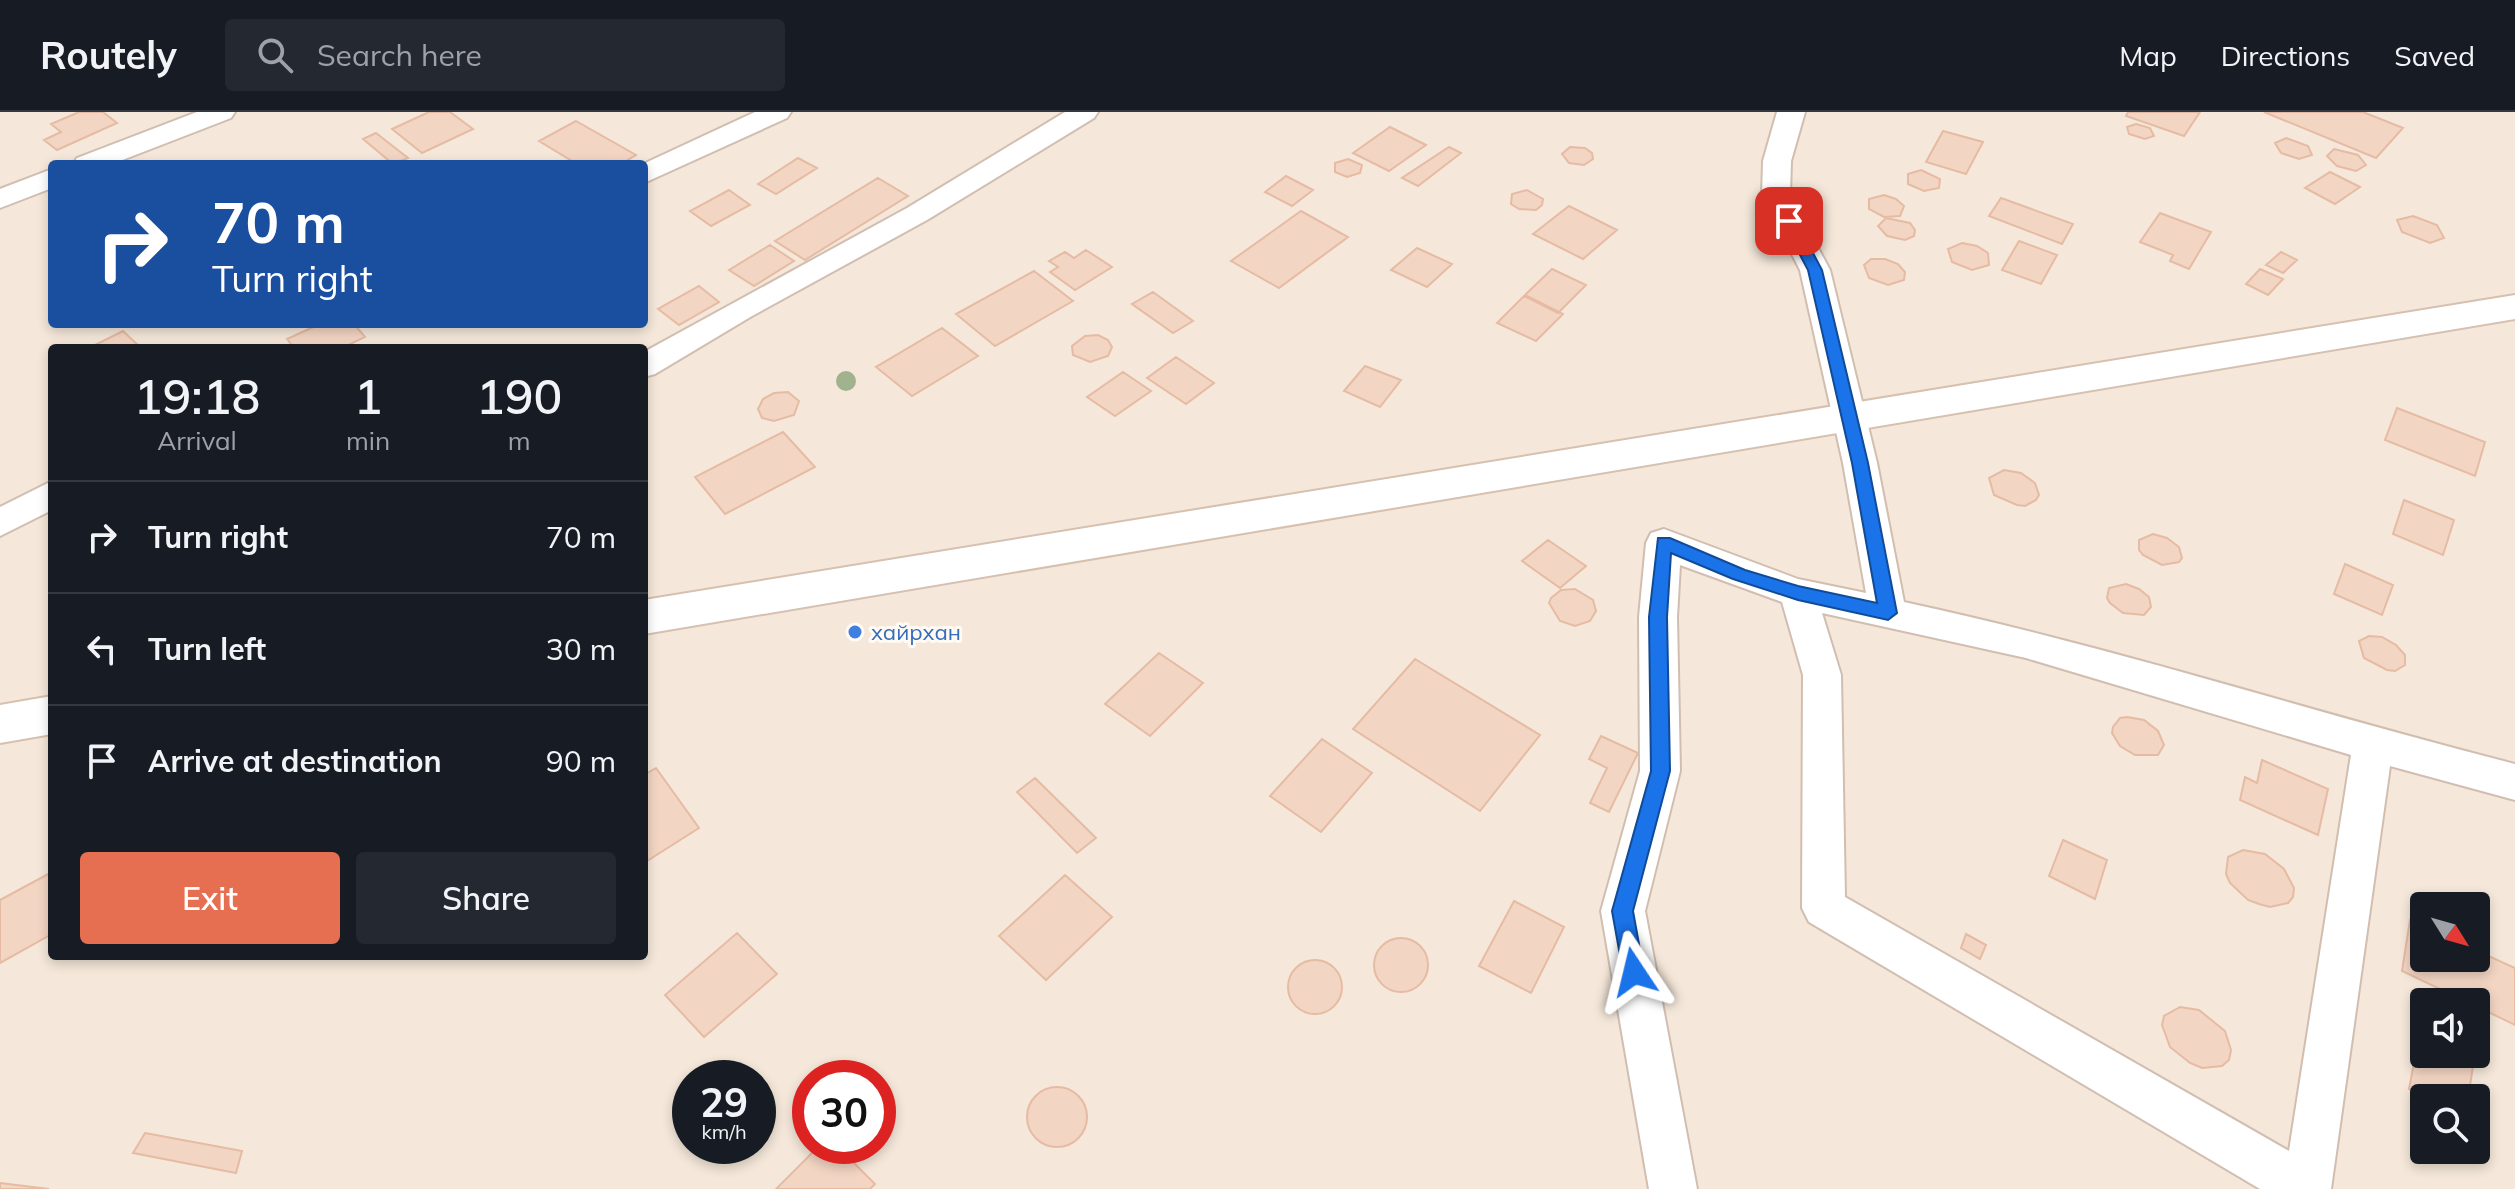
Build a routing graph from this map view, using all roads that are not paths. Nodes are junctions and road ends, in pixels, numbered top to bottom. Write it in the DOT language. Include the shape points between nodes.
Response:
graph roads {
  1 [pos="221,112"];
  2 [pos="777,112"];
  3 [pos="1084,112"];
  4 [pos="1791,112"];
  5 [pos="97,160"];
  6 [pos="648,172"];
  7 [pos="48,180"];
  8 [pos="0,199"];
  9 [pos="2515,307"];
  10 [pos="648,364"];
  11 [pos="1848,420"];
  12 [pos="48,496"];
  13 [pos="0,523"];
  14 [pos="1798,593"];
  15 [pos="1888,613"];
  16 [pos="648,616"];
  17 [pos="48,716"];
  18 [pos="0,724"];
  19 [pos="2373,745"];
  20 [pos="2515,782"];
  21 [pos="1673,1189"];
  22 [pos="2307,1189"];
  1 -- 5 [label="street"];
  2 -- 6 [label="street"];
  3 -- 10 [label="street" via="917,214"];
  4 -- 11 [label="street" via="1777,161 1776,196 1815,270"];
  7 -- 8 [label="street"];
  9 -- 11 [label="street"];
  11 -- 15 [label="street"];
  11 -- 16 [label="street"];
  12 -- 13 [label="street"];
  14 -- 15 [label="street"];
  14 -- 21 [label="street" via="1664,543 1658,617 1660,771 1623,911"];
  14 -- 22 [label="street" via="1822,675 1824,908"];
  15 -- 19 [label="street" via="2026,643"];
  17 -- 18 [label="street"];
  19 -- 20 [label="street"];
  19 -- 22 [label="street"];
}
